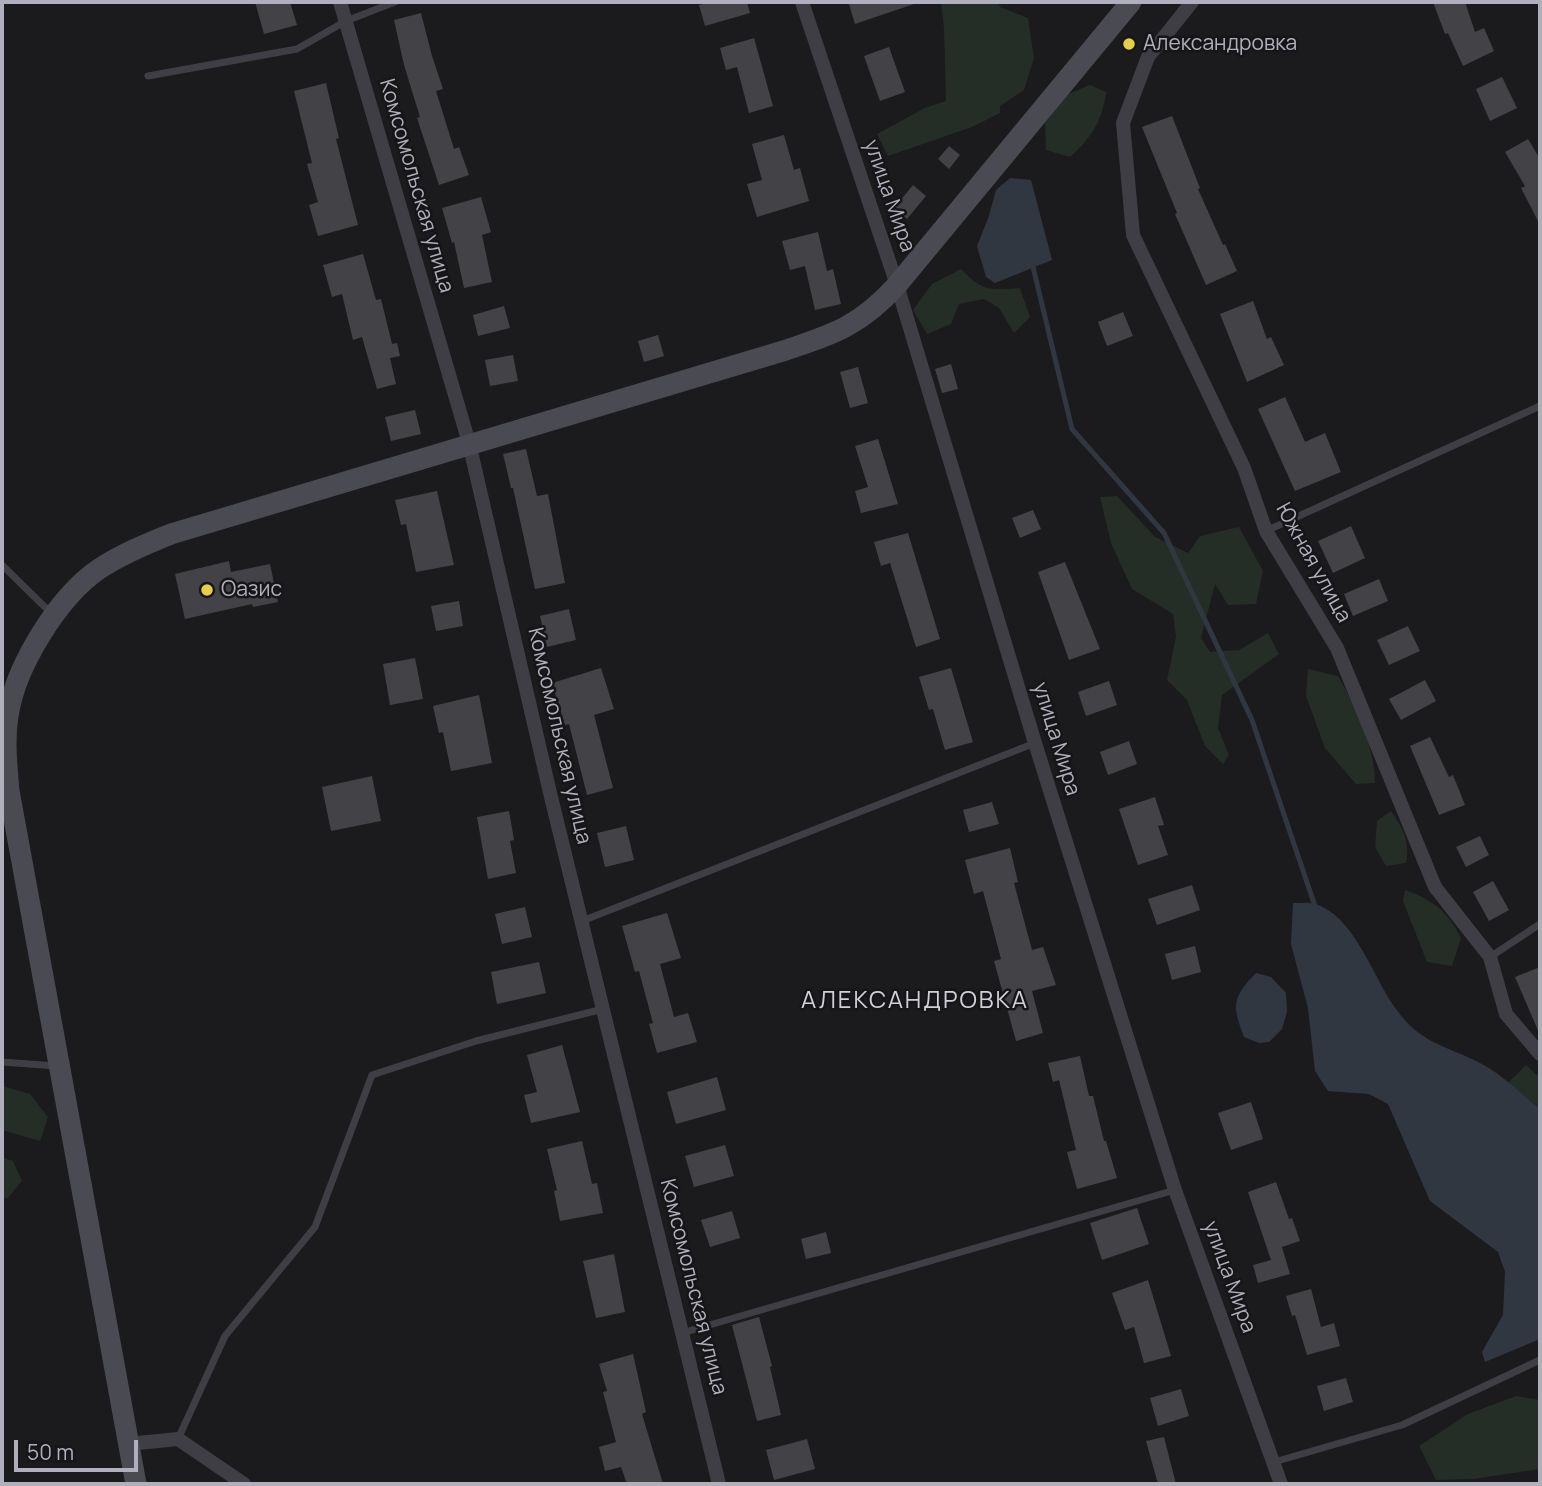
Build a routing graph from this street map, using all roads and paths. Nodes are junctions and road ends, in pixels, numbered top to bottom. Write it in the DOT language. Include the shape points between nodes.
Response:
graph roads {
  1 [pos="340,2"];
  2 [pos="395,2"];
  3 [pos="802,2"];
  4 [pos="1131,2"];
  5 [pos="1192,2"];
  6 [pos="346,21"];
  7 [pos="148,76"];
  8 [pos="897,285"];
  9 [pos="1540,407"];
  10 [pos="469,443"];
  11 [pos="1266,531"];
  12 [pos="2,565"];
  13 [pos="54,616"];
  14 [pos="1035,743"];
  15 [pos="582,921"];
  16 [pos="1540,924"];
  17 [pos="1490,957"];
  18 [pos="603,1009"];
  19 [pos="1540,1054"];
  20 [pos="2,1062"];
  21 [pos="58,1066"];
  22 [pos="1175,1190"];
  23 [pos="682,1333"];
  24 [pos="1540,1360"];
  25 [pos="178,1439"];
  26 [pos="128,1444"];
  27 [pos="1274,1462"];
  28 [pos="135,1484"];
  29 [pos="243,1484"];
  30 [pos="719,1484"];
  31 [pos="1281,1484"];
  1 -- 6 [label="street, Комсомольская улица"];
  2 -- 6 [label="lane"];
  3 -- 8 [label="street, улица Мира"];
  4 -- 8 [label="main road"];
  5 -- 11 [label="street, Южная улица" via="1149,57 1123,123 1133,235 1244,468"];
  6 -- 7 [label="lane" via="297,49"];
  6 -- 10 [label="street, Комсомольская улица"];
  8 -- 10 [label="main road" via="877,307 838,333"];
  8 -- 14 [label="street, улица Мира"];
  9 -- 11 [label="lane"];
  10 -- 13 [label="main road" via="171,534 126,552 97,570"];
  10 -- 15 [label="street, Комсомольская улица"];
  11 -- 17 [label="street, Южная улица" via="1337,648 1435,887"];
  12 -- 13 [label="lane"];
  13 -- 21 [label="main road" via="17,682 6,744 9,791"];
  14 -- 15 [label="lane"];
  14 -- 22 [label="street, улица Мира"];
  15 -- 18 [label="street, Комсомольская улица"];
  16 -- 17 [label="lane"];
  17 -- 19 [label="street, Южная улица" via="1506,1014"];
  18 -- 23 [label="street, Комсомольская улица"];
  18 -- 25 [label="lane" via="476,1041 372,1075 315,1227 225,1336"];
  20 -- 21 [label="lane"];
  21 -- 26 [label="main road"];
  22 -- 23 [label="lane"];
  22 -- 27 [label="street, улица Мира"];
  23 -- 30 [label="street, Комсомольская улица"];
  24 -- 27 [label="lane" via="1402,1425"];
  25 -- 26 [label="street"];
  25 -- 29 [label="street"];
  26 -- 28 [label="main road"];
  27 -- 31 [label="street, улица Мира"];
}
